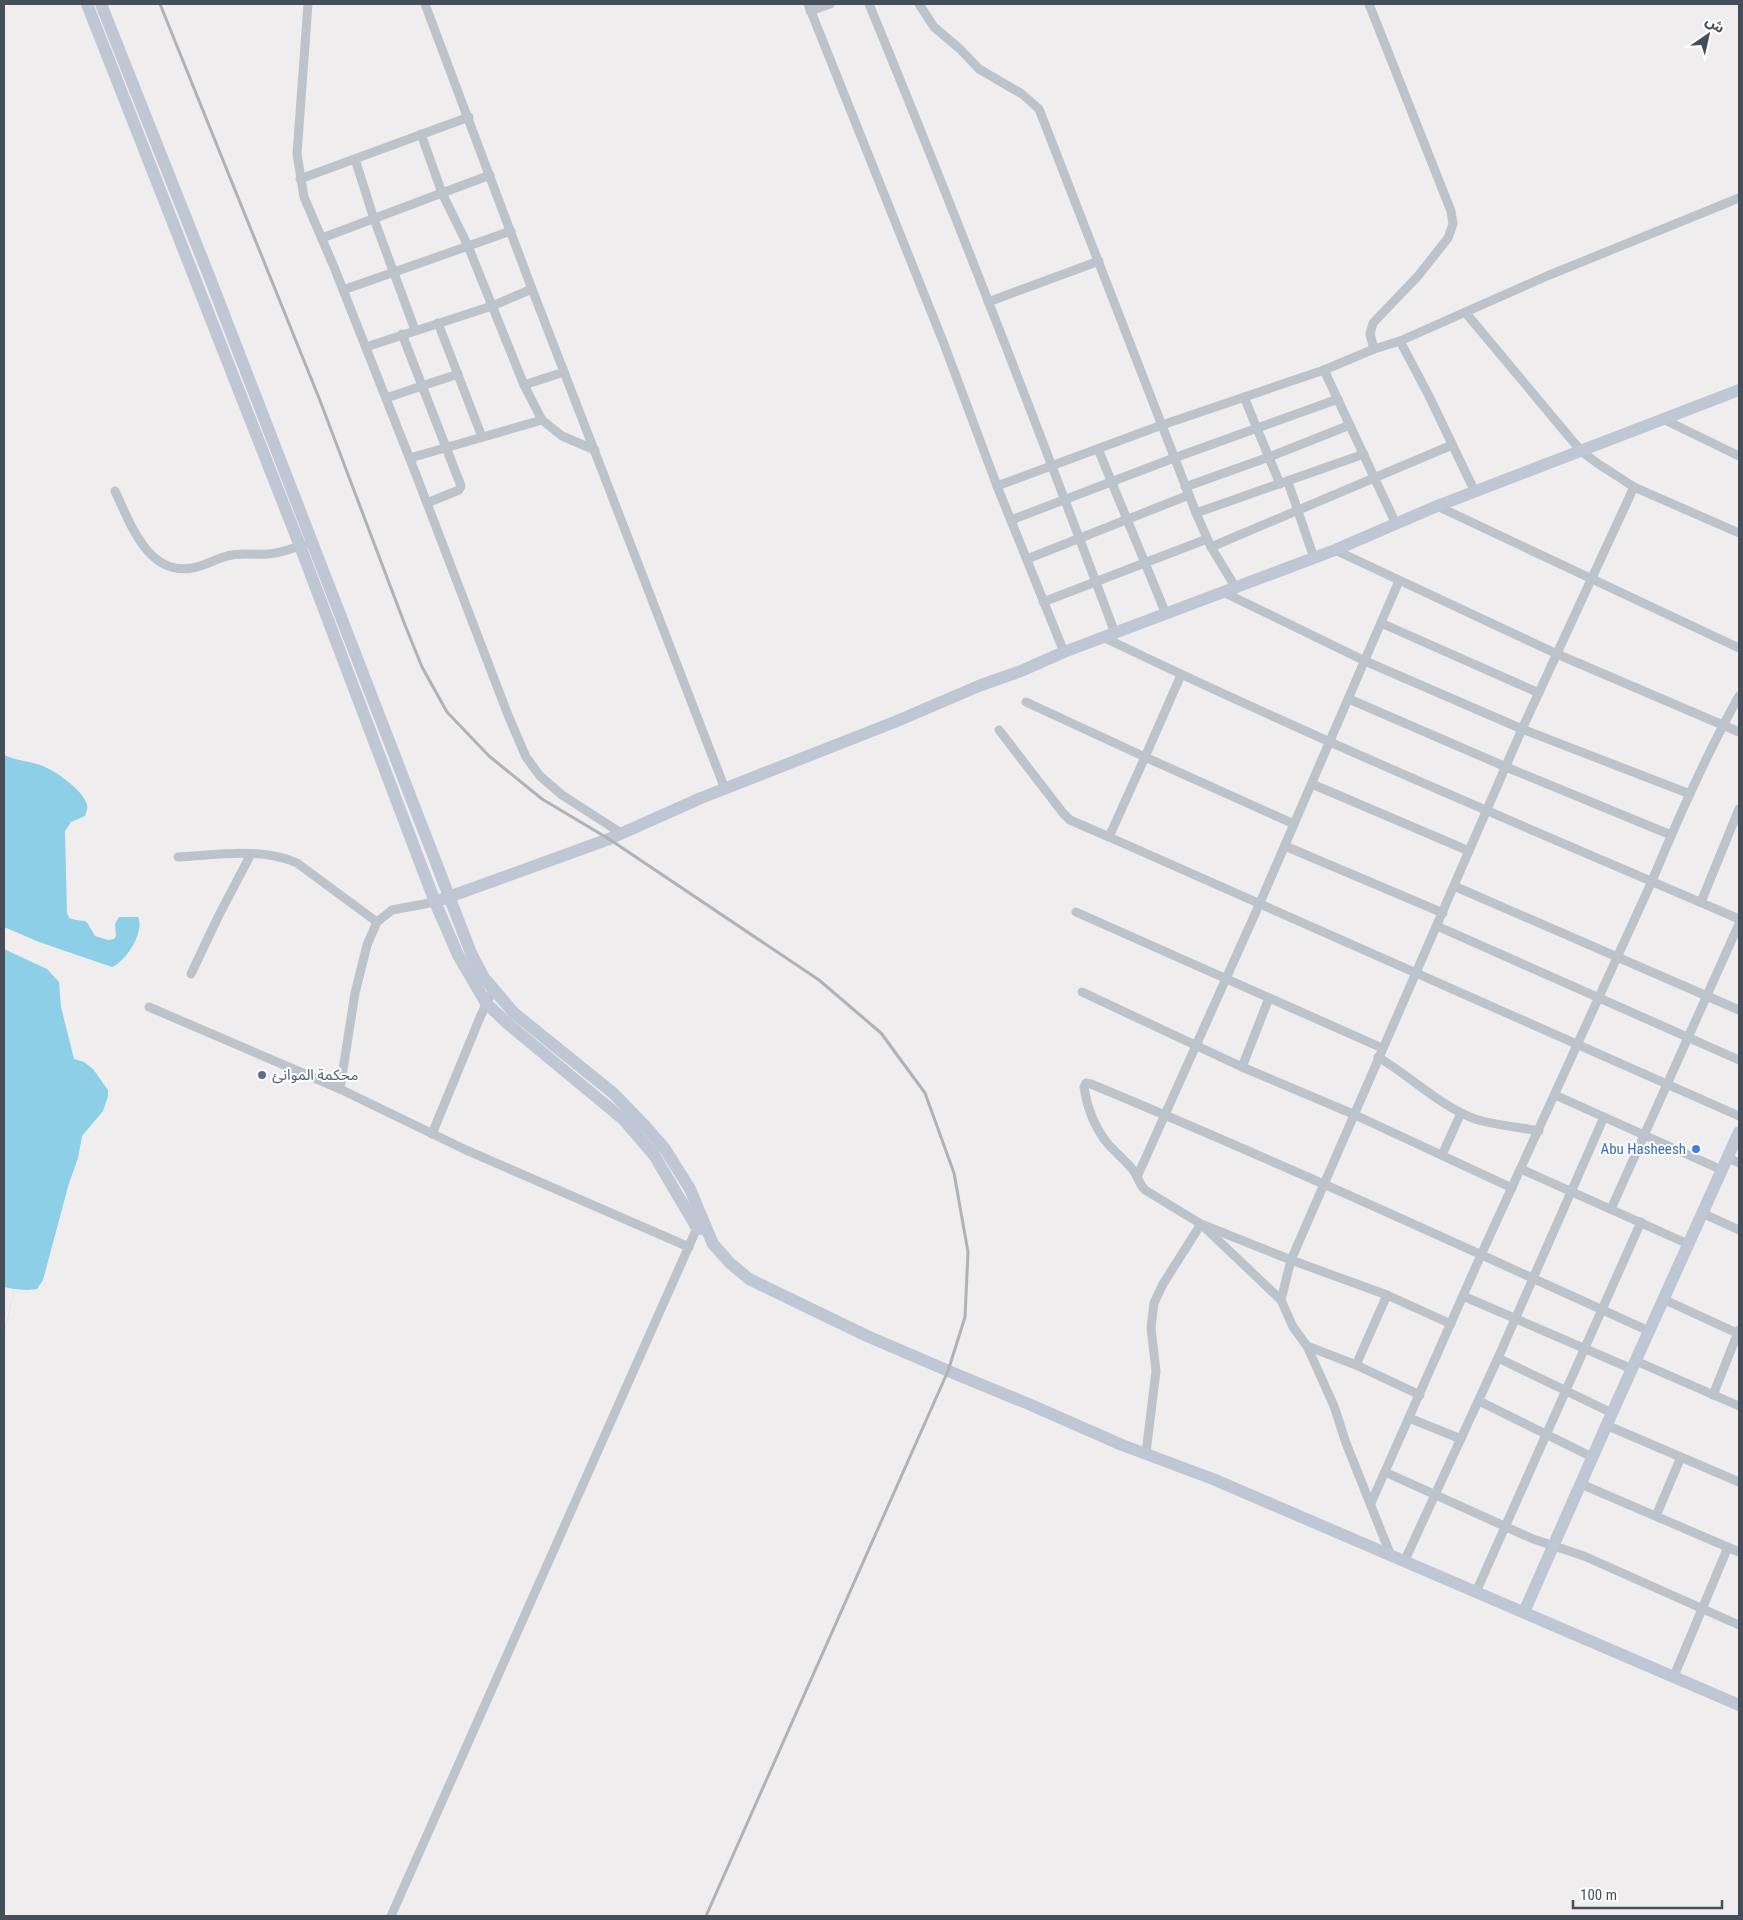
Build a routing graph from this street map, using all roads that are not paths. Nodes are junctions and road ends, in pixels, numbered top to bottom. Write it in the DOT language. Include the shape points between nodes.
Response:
graph roads {
  1 [pos="88,4"];
  2 [pos="101,4"];
  3 [pos="308,4"];
  4 [pos="425,4"];
  5 [pos="830,4"];
  6 [pos="870,4"];
  7 [pos="919,4"];
  8 [pos="1369,4"];
  9 [pos="809,7"];
  10 [pos="469,117"];
  11 [pos="421,134"];
  12 [pos="355,159"];
  13 [pos="490,175"];
  14 [pos="300,179"];
  15 [pos="442,193"];
  16 [pos="1739,198"];
  17 [pos="374,219"];
  18 [pos="511,231"];
  19 [pos="322,238"];
  20 [pos="468,246"];
  21 [pos="1098,261"];
  22 [pos="394,273"];
  23 [pos="532,289"];
  24 [pos="343,290"];
  25 [pos="988,302"];
  26 [pos="492,306"];
  27 [pos="1465,312"];
  28 [pos="438,323"];
  29 [pos="415,330"];
  30 [pos="402,334"];
  31 [pos="1400,341"];
  32 [pos="366,347"];
  33 [pos="1374,349"];
  34 [pos="1324,370"];
  35 [pos="564,372"];
  36 [pos="458,374"];
  37 [pos="524,385"];
  38 [pos="422,386"];
  39 [pos="1739,390"];
  40 [pos="1244,397"];
  41 [pos="386,398"];
  42 [pos="1338,399"];
  43 [pos="542,420"];
  44 [pos="1665,420"];
  45 [pos="1350,424"];
  46 [pos="1162,425"];
  47 [pos="1257,427"];
  48 [pos="482,438"];
  49 [pos="1452,445"];
  50 [pos="447,448"];
  51 [pos="1098,449"];
  52 [pos="594,450"];
  53 [pos="1581,451"];
  54 [pos="1364,454"];
  55 [pos="1739,456"];
  56 [pos="1269,457"];
  57 [pos="410,458"];
  58 [pos="1174,458"];
  59 [pos="1052,466"];
  60 [pos="1375,478"];
  61 [pos="1111,482"];
  62 [pos="1284,483"];
  63 [pos="997,486"];
  64 [pos="1634,487"];
  65 [pos="115,491"];
  66 [pos="1187,491"];
  67 [pos="1475,492"];
  68 [pos="1064,500"];
  69 [pos="427,503"];
  70 [pos="1437,506"];
  71 [pos="1296,512"];
  72 [pos="1196,513"];
  73 [pos="1012,520"];
  74 [pos="1126,520"];
  75 [pos="1396,524"];
  76 [pos="1739,533"];
  77 [pos="1079,539"];
  78 [pos="1209,543"];
  79 [pos="306,544"];
  80 [pos="1335,550"];
  81 [pos="1314,558"];
  82 [pos="1027,559"];
  83 [pos="1145,564"];
  84 [pos="1590,579"];
  85 [pos="1399,581"];
  86 [pos="1096,583"];
  87 [pos="1236,588"];
  88 [pos="1223,592"];
  89 [pos="1043,602"];
  90 [pos="1166,614"];
  91 [pos="1381,623"];
  92 [pos="1109,635"];
  93 [pos="1739,648"];
  94 [pos="1064,652"];
  95 [pos="1557,654"];
  96 [pos="1365,661"];
  97 [pos="1181,675"];
  98 [pos="1539,693"];
  99 [pos="1739,696"];
  100 [pos="1349,699"];
  101 [pos="1026,702"];
  102 [pos="1722,726"];
  103 [pos="1522,729"];
  104 [pos="999,730"];
  105 [pos="1739,732"];
  106 [pos="1330,742"];
  107 [pos="1145,757"];
  108 [pos="1506,767"];
  109 [pos="1312,784"];
  110 [pos="725,789"];
  111 [pos="1690,794"];
  112 [pos="1739,808"];
  113 [pos="1487,810"];
  114 [pos="1294,824"];
  115 [pos="621,834"];
  116 [pos="1671,835"];
  117 [pos="1109,837"];
  118 [pos="1285,846"];
  119 [pos="1469,851"];
  120 [pos="252,854"];
  121 [pos="178,857"];
  122 [pos="1652,881"];
  123 [pos="1454,886"];
  124 [pos="450,897"];
  125 [pos="435,902"];
  126 [pos="1701,902"];
  127 [pos="1259,905"];
  128 [pos="1076,912"];
  129 [pos="1443,913"];
  130 [pos="1739,919"];
  131 [pos="377,922"];
  132 [pos="1739,924"];
  133 [pos="1437,926"];
  134 [pos="1617,957"];
  135 [pos="1416,972"];
  136 [pos="191,974"];
  137 [pos="1227,979"];
  138 [pos="493,990"];
  139 [pos="1082,992"];
  140 [pos="1707,996"];
  141 [pos="1599,997"];
  142 [pos="1269,998"];
  143 [pos="486,1003"];
  144 [pos="149,1008"];
  145 [pos="1739,1010"];
  146 [pos="1688,1037"];
  147 [pos="1578,1044"];
  148 [pos="1197,1046"];
  149 [pos="1382,1048"];
  150 [pos="1378,1057"];
  151 [pos="1739,1060"];
  152 [pos="1242,1067"];
  153 [pos="1667,1084"];
  154 [pos="340,1089"];
  155 [pos="1555,1095"];
  156 [pos="1461,1113"];
  157 [pos="1353,1114"];
  158 [pos="1166,1115"];
  159 [pos="1739,1116"];
  160 [pos="1604,1117"];
  161 [pos="1539,1130"];
  162 [pos="1739,1132"];
  163 [pos="432,1134"];
  164 [pos="1644,1135"];
  165 [pos="1442,1155"];
  166 [pos="1733,1160"];
  167 [pos="1521,1169"];
  168 [pos="1722,1170"];
  169 [pos="1137,1177"];
  170 [pos="1324,1184"];
  171 [pos="1512,1188"];
  172 [pos="1571,1191"];
  173 [pos="1611,1209"];
  174 [pos="1702,1213"];
  175 [pos="1641,1222"];
  176 [pos="1201,1224"];
  177 [pos="702,1229"];
  178 [pos="1739,1230"];
  179 [pos="1688,1244"];
  180 [pos="689,1247"];
  181 [pos="1481,1255"];
  182 [pos="1291,1260"];
  183 [pos="1534,1279"];
  184 [pos="1387,1295"];
  185 [pos="1464,1296"];
  186 [pos="1281,1300"];
  187 [pos="1663,1300"];
  188 [pos="1602,1309"];
  189 [pos="1515,1319"];
  190 [pos="1451,1324"];
  191 [pos="1649,1330"];
  192 [pos="1739,1332"];
  193 [pos="1307,1346"];
  194 [pos="1583,1349"];
  195 [pos="1498,1358"];
  196 [pos="1356,1365"];
  197 [pos="1634,1365"];
  198 [pos="1565,1391"];
  199 [pos="1713,1394"];
  200 [pos="1420,1395"];
  201 [pos="1479,1400"];
  202 [pos="1739,1406"];
  203 [pos="1410,1418"];
  204 [pos="1609,1419"];
  205 [pos="1546,1434"];
  206 [pos="1462,1439"];
  207 [pos="1146,1453"];
  208 [pos="1592,1457"];
  209 [pos="1680,1457"];
  210 [pos="1385,1472"];
  211 [pos="1739,1482"];
  212 [pos="1581,1484"];
  213 [pos="1436,1496"];
  214 [pos="1371,1503"];
  215 [pos="1656,1516"];
  216 [pos="1504,1526"];
  217 [pos="1554,1546"];
  218 [pos="1728,1547"];
  219 [pos="1739,1552"];
  220 [pos="1391,1556"];
  221 [pos="1404,1562"];
  222 [pos="1476,1592"];
  223 [pos="1702,1609"];
  224 [pos="1524,1612"];
  225 [pos="1739,1625"];
  226 [pos="1674,1676"];
  227 [pos="1739,1705"];
  228 [pos="391,1916"];
  1 -- 79 [label="main road"];
  2 -- 79 [label="main road" via="211,281"];
  3 -- 14 [label="street" via="298,128"];
  4 -- 10 [label="street"];
  5 -- 9 [label="street"];
  6 -- 25 [label="street"];
  7 -- 21 [label="street" via="934,27 979,69 1022,94 1039,110"];
  8 -- 33 [label="street" via="1451,211 1453,224 1448,238 1434,257 1373,322 1370,334"];
  9 -- 63 [label="street" via="944,344"];
  10 -- 11 [label="street"];
  10 -- 13 [label="street"];
  11 -- 12 [label="street"];
  11 -- 15 [label="street"];
  12 -- 14 [label="street"];
  12 -- 17 [label="street"];
  13 -- 15 [label="street"];
  13 -- 18 [label="street"];
  14 -- 19 [label="street" via="304,197"];
  15 -- 17 [label="street"];
  15 -- 20 [label="street"];
  16 -- 27 [label="street"];
  17 -- 19 [label="street"];
  17 -- 22 [label="street"];
  18 -- 20 [label="street"];
  18 -- 23 [label="street"];
  19 -- 24 [label="street"];
  20 -- 22 [label="street"];
  20 -- 26 [label="street"];
  21 -- 25 [label="street"];
  21 -- 46 [label="street"];
  22 -- 24 [label="street"];
  22 -- 29 [label="street"];
  23 -- 26 [label="street"];
  23 -- 35 [label="street"];
  24 -- 32 [label="street"];
  25 -- 59 [label="street"];
  26 -- 28 [label="street"];
  26 -- 37 [label="street"];
  27 -- 31 [label="street"];
  27 -- 53 [label="street"];
  28 -- 29 [label="street"];
  28 -- 36 [label="street"];
  29 -- 30 [label="street"];
  30 -- 32 [label="street"];
  30 -- 38 [label="street"];
  31 -- 33 [label="street"];
  31 -- 49 [label="street"];
  32 -- 41 [label="street"];
  33 -- 34 [label="street"];
  34 -- 40 [label="street"];
  34 -- 42 [label="street"];
  35 -- 37 [label="street"];
  35 -- 52 [label="street"];
  36 -- 38 [label="street"];
  36 -- 48 [label="street"];
  37 -- 43 [label="street"];
  38 -- 41 [label="street"];
  38 -- 50 [label="street"];
  39 -- 44 [label="main road"];
  40 -- 46 [label="street"];
  40 -- 47 [label="street"];
  41 -- 57 [label="street"];
  42 -- 45 [label="street"];
  42 -- 47 [label="street"];
  43 -- 48 [label="street"];
  43 -- 52 [label="street" via="562,436"];
  44 -- 53 [label="main road"];
  44 -- 55 [label="street"];
  45 -- 54 [label="street"];
  45 -- 56 [label="street"];
  46 -- 51 [label="street"];
  46 -- 58 [label="street"];
  47 -- 56 [label="street"];
  47 -- 58 [label="street"];
  48 -- 50 [label="street"];
  49 -- 60 [label="street"];
  49 -- 67 [label="street"];
  50 -- 57 [label="street"];
  50 -- 69 [label="street" via="461,486 459,490"];
  51 -- 59 [label="street"];
  51 -- 61 [label="street"];
  52 -- 110 [label="street"];
  53 -- 64 [label="street"];
  53 -- 67 [label="main road"];
  54 -- 60 [label="street"];
  54 -- 62 [label="street"];
  56 -- 62 [label="street"];
  56 -- 66 [label="street"];
  57 -- 69 [label="street"];
  58 -- 61 [label="street"];
  58 -- 66 [label="street"];
  59 -- 63 [label="street"];
  59 -- 68 [label="street"];
  60 -- 71 [label="street"];
  60 -- 75 [label="street"];
  61 -- 68 [label="street"];
  61 -- 74 [label="street"];
  62 -- 71 [label="street"];
  62 -- 72 [label="street"];
  63 -- 73 [label="street"];
  64 -- 76 [label="street"];
  64 -- 84 [label="street"];
  65 -- 79 [label="street" via="146,548 156,560 173,568 192,568 232,555 274,554"];
  66 -- 72 [label="street"];
  66 -- 74 [label="street"];
  67 -- 70 [label="main road"];
  68 -- 73 [label="street"];
  68 -- 77 [label="street"];
  69 -- 115 [label="street" via="526,756 540,776 562,795"];
  70 -- 75 [label="main road"];
  70 -- 84 [label="street"];
  71 -- 78 [label="street"];
  71 -- 81 [label="street"];
  72 -- 78 [label="street"];
  73 -- 82 [label="street"];
  74 -- 77 [label="street"];
  74 -- 83 [label="street"];
  75 -- 80 [label="main road"];
  77 -- 82 [label="street"];
  77 -- 86 [label="street"];
  78 -- 83 [label="street"];
  78 -- 87 [label="street"];
  79 -- 124 [label="main road"];
  79 -- 125 [label="main road"];
  80 -- 81 [label="main road"];
  80 -- 85 [label="street"];
  81 -- 87 [label="main road"];
  82 -- 89 [label="street"];
  83 -- 86 [label="street"];
  83 -- 90 [label="street"];
  84 -- 93 [label="street"];
  84 -- 95 [label="street"];
  85 -- 91 [label="street"];
  85 -- 95 [label="street"];
  86 -- 89 [label="street"];
  86 -- 92 [label="street"];
  87 -- 88 [label="main road"];
  88 -- 90 [label="main road"];
  88 -- 96 [label="street"];
  89 -- 94 [label="street"];
  90 -- 92 [label="main road"];
  91 -- 96 [label="street"];
  91 -- 98 [label="street"];
  92 -- 94 [label="main road"];
  92 -- 97 [label="street"];
  94 -- 110 [label="main road"];
  95 -- 98 [label="street"];
  95 -- 102 [label="street"];
  96 -- 100 [label="street"];
  96 -- 103 [label="street"];
  97 -- 106 [label="street"];
  97 -- 107 [label="street"];
  98 -- 103 [label="street"];
  99 -- 102 [label="street"];
  100 -- 106 [label="street"];
  100 -- 108 [label="street"];
  101 -- 107 [label="street"];
  102 -- 105 [label="street"];
  102 -- 111 [label="street"];
  103 -- 108 [label="street"];
  103 -- 111 [label="street"];
  104 -- 117 [label="street" via="1070,820"];
  106 -- 109 [label="street"];
  106 -- 113 [label="street"];
  107 -- 114 [label="street"];
  107 -- 117 [label="street"];
  108 -- 113 [label="street"];
  108 -- 116 [label="street"];
  109 -- 114 [label="street"];
  109 -- 119 [label="street"];
  110 -- 115 [label="main road"];
  111 -- 116 [label="street"];
  112 -- 126 [label="street"];
  113 -- 119 [label="street"];
  113 -- 122 [label="street"];
  114 -- 118 [label="street"];
  115 -- 124 [label="main road"];
  116 -- 122 [label="street"];
  117 -- 127 [label="street"];
  118 -- 127 [label="street"];
  118 -- 129 [label="street"];
  119 -- 123 [label="street"];
  120 -- 121 [label="street"];
  120 -- 131 [label="street" via="284,857 297,863"];
  120 -- 136 [label="street"];
  122 -- 126 [label="street"];
  122 -- 134 [label="street"];
  123 -- 129 [label="street"];
  123 -- 134 [label="street"];
  124 -- 125 [label="main road"];
  124 -- 138 [label="main road" via="471,953"];
  125 -- 131 [label="street" via="392,910"];
  125 -- 143 [label="main road" via="458,955"];
  126 -- 130 [label="street"];
  127 -- 135 [label="street"];
  127 -- 137 [label="street"];
  128 -- 137 [label="street"];
  129 -- 133 [label="street"];
  131 -- 154 [label="street" via="367,945 355,993"];
  132 -- 140 [label="street"];
  133 -- 135 [label="street"];
  133 -- 141 [label="street"];
  134 -- 140 [label="street"];
  134 -- 141 [label="street"];
  135 -- 147 [label="street"];
  135 -- 149 [label="street"];
  137 -- 142 [label="street"];
  137 -- 148 [label="street"];
  138 -- 143 [label="street"];
  138 -- 177 [label="main road" via="514,1012 613,1093 646,1127 665,1149 690,1189"];
  139 -- 148 [label="street"];
  140 -- 145 [label="street"];
  140 -- 146 [label="street"];
  141 -- 146 [label="street"];
  141 -- 147 [label="street"];
  142 -- 149 [label="street"];
  142 -- 152 [label="street"];
  143 -- 163 [label="street"];
  143 -- 177 [label="main road" via="624,1120 654,1155"];
  144 -- 154 [label="street"];
  146 -- 151 [label="street"];
  146 -- 153 [label="street"];
  147 -- 153 [label="street"];
  147 -- 155 [label="street"];
  148 -- 152 [label="street"];
  148 -- 158 [label="street"];
  149 -- 150 [label="street"];
  150 -- 156 [label="street"];
  150 -- 157 [label="street"];
  152 -- 157 [label="street"];
  153 -- 159 [label="street"];
  153 -- 164 [label="street"];
  154 -- 163 [label="street"];
  155 -- 160 [label="street"];
  155 -- 161 [label="street"];
  156 -- 161 [label="street" via="1485,1122"];
  156 -- 165 [label="street"];
  157 -- 165 [label="street"];
  157 -- 170 [label="street"];
  158 -- 169 [label="street"];
  158 -- 169 [label="street" via="1089,1083 1084,1085 1090,1112 1100,1131"];
  158 -- 170 [label="street"];
  160 -- 164 [label="street"];
  160 -- 172 [label="street"];
  161 -- 167 [label="street"];
  162 -- 166 [label="main road"];
  163 -- 180 [label="street"];
  164 -- 168 [label="street"];
  164 -- 173 [label="street"];
  165 -- 171 [label="street"];
  166 -- 168 [label="main road"];
  167 -- 171 [label="street"];
  167 -- 172 [label="street"];
  168 -- 174 [label="main road"];
  169 -- 176 [label="street" via="1138,1184 1145,1190"];
  170 -- 181 [label="street"];
  170 -- 182 [label="street"];
  171 -- 181 [label="street"];
  172 -- 173 [label="street"];
  172 -- 183 [label="street"];
  173 -- 175 [label="street"];
  174 -- 178 [label="street"];
  174 -- 179 [label="main road"];
  175 -- 179 [label="street"];
  175 -- 188 [label="street"];
  176 -- 182 [label="street"];
  176 -- 186 [label="street"];
  176 -- 207 [label="street" via="1154,1303 1151,1328 1156,1371"];
  177 -- 180 [label="street"];
  177 -- 207 [label="main road" via="749,1279 867,1336"];
  179 -- 187 [label="main road"];
  180 -- 228 [label="street"];
  181 -- 183 [label="street"];
  181 -- 185 [label="street"];
  182 -- 184 [label="street"];
  182 -- 186 [label="street"];
  183 -- 188 [label="street"];
  183 -- 189 [label="street"];
  184 -- 190 [label="street"];
  184 -- 196 [label="street"];
  185 -- 189 [label="street"];
  185 -- 190 [label="street"];
  186 -- 193 [label="street" via="1293,1327"];
  187 -- 191 [label="main road"];
  187 -- 192 [label="street"];
  188 -- 191 [label="street"];
  188 -- 194 [label="street"];
  189 -- 194 [label="street"];
  189 -- 195 [label="street"];
  190 -- 200 [label="street"];
  191 -- 197 [label="main road"];
  192 -- 199 [label="street"];
  193 -- 196 [label="street"];
  193 -- 214 [label="street"];
  194 -- 197 [label="street"];
  194 -- 198 [label="street"];
  195 -- 198 [label="street"];
  195 -- 201 [label="street"];
  196 -- 200 [label="street"];
  197 -- 199 [label="street"];
  197 -- 204 [label="main road"];
  198 -- 204 [label="street"];
  198 -- 205 [label="street"];
  199 -- 202 [label="street"];
  200 -- 203 [label="street"];
  201 -- 205 [label="street"];
  201 -- 206 [label="street"];
  203 -- 206 [label="street"];
  203 -- 210 [label="street"];
  204 -- 208 [label="main road"];
  204 -- 209 [label="street"];
  205 -- 208 [label="street"];
  205 -- 216 [label="street"];
  206 -- 213 [label="street"];
  207 -- 220 [label="main road"];
  208 -- 212 [label="main road"];
  209 -- 211 [label="street"];
  209 -- 215 [label="street"];
  210 -- 213 [label="street"];
  210 -- 214 [label="street"];
  212 -- 215 [label="street"];
  212 -- 217 [label="main road"];
  213 -- 216 [label="street"];
  213 -- 221 [label="street"];
  214 -- 220 [label="street"];
  215 -- 218 [label="street"];
  216 -- 217 [label="street"];
  216 -- 222 [label="street"];
  217 -- 223 [label="street" via="1584,1556"];
  217 -- 224 [label="main road"];
  218 -- 219 [label="street"];
  218 -- 223 [label="street"];
  220 -- 221 [label="main road"];
  221 -- 222 [label="main road"];
  222 -- 224 [label="main road"];
  223 -- 225 [label="street"];
  223 -- 226 [label="street"];
  224 -- 226 [label="main road"];
  226 -- 227 [label="main road"];
}
